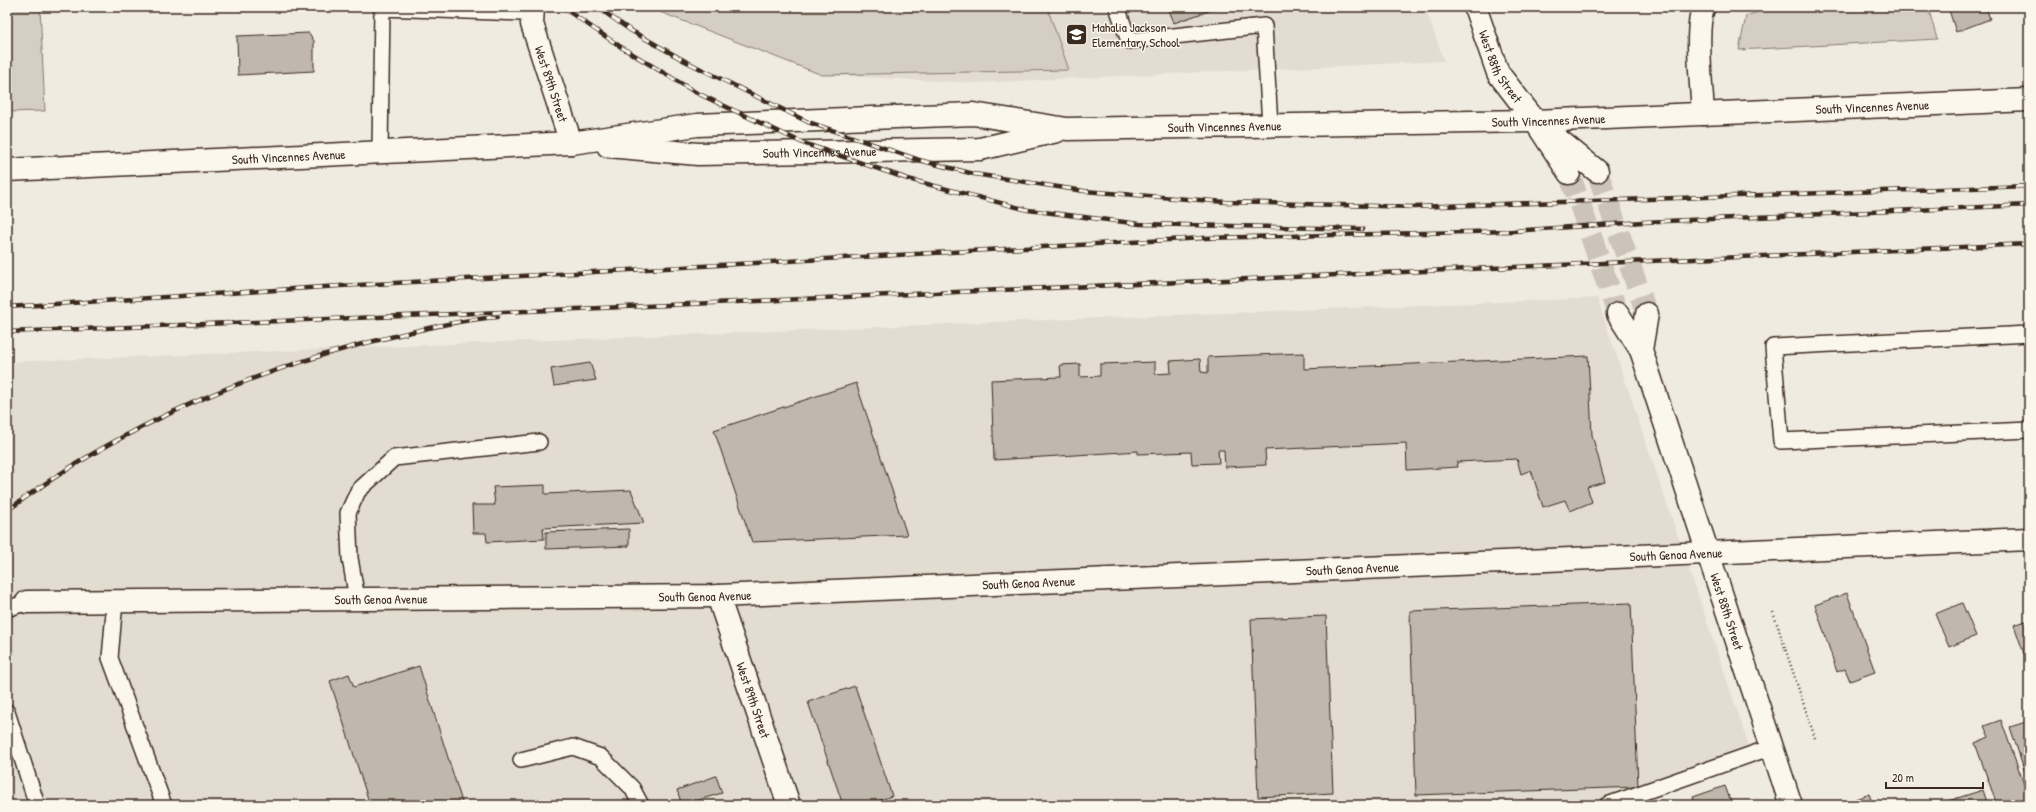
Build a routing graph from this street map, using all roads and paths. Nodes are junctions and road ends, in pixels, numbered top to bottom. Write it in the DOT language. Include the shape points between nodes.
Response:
graph roads {
  1 [pos="378,7"];
  2 [pos="1117,7"];
  3 [pos="1475,7"];
  4 [pos="1704,7"];
  5 [pos="526,13"];
  6 [pos="2029,100"];
  7 [pos="1703,114"];
  8 [pos="1535,121"];
  9 [pos="1270,125"];
  10 [pos="1067,129"];
  11 [pos="571,143"];
  12 [pos="380,152"];
  13 [pos="7,170"];
  14 [pos="1597,171"];
  15 [pos="1569,173"];
  16 [pos="1618,314"];
  17 [pos="1647,314"];
  18 [pos="2029,334"];
  19 [pos="1641,350"];
  20 [pos="2029,430"];
  21 [pos="539,442"];
  22 [pos="2029,539"];
  23 [pos="1707,552"];
  24 [pos="718,596"];
  25 [pos="357,599"];
  26 [pos="115,601"];
  27 [pos="27,602"];
  28 [pos="7,610"];
  29 [pos="1772,612"];
  30 [pos="7,712"];
  31 [pos="1816,741"];
  32 [pos="1772,747"];
  33 [pos="521,760"];
  34 [pos="37,805"];
  35 [pos="164,805"];
  36 [pos="641,805"];
  37 [pos="789,805"];
  38 [pos="1607,805"];
  39 [pos="1791,805"];
  1 -- 5 [label="lane"];
  1 -- 12 [label="lane"];
  2 -- 9 [label="lane" via="1128,40 1264,26"];
  3 -- 8 [label="street, West 88th Street" via="1498,73"];
  4 -- 7 [label="street" via="1700,14"];
  5 -- 11 [label="street, West 89th Street"];
  6 -- 7 [label="street, South Vincennes Avenue"];
  7 -- 8 [label="street, South Vincennes Avenue"];
  8 -- 9 [label="street, South Vincennes Avenue"];
  8 -- 14 [label="street, West 88th Street"];
  8 -- 15 [label="street, West 88th Street"];
  9 -- 10 [label="street, South Vincennes Avenue"];
  10 -- 11 [label="street, South Vincennes Avenue" via="972,114 697,125"];
  10 -- 11 [label="street, South Vincennes Avenue" via="980,149 698,154"];
  11 -- 12 [label="street, South Vincennes Avenue"];
  12 -- 13 [label="street, South Vincennes Avenue"];
  16 -- 19 [label="street, West 88th Street"];
  17 -- 19 [label="street, West 88th Street"];
  18 -- 20 [label="lane" via="1773,347 1781,441"];
  19 -- 23 [label="street, West 88th Street"];
  21 -- 25 [label="lane" via="394,458 358,491 348,513 350,558"];
  22 -- 23 [label="street, South Genoa Avenue"];
  23 -- 24 [label="street, South Genoa Avenue"];
  23 -- 32 [label="street, West 88th Street"];
  24 -- 25 [label="street, South Genoa Avenue"];
  24 -- 37 [label="street, West 89th Street"];
  25 -- 26 [label="street, South Genoa Avenue"];
  26 -- 27 [label="street, South Genoa Avenue"];
  26 -- 35 [label="lane" via="110,658"];
  27 -- 28 [label="lane"];
  29 -- 31 [label="path"];
  30 -- 34 [label="lane"];
  32 -- 38 [label="lane"];
  32 -- 39 [label="street, West 88th Street"];
  33 -- 36 [label="lane" via="573,747 601,757 632,788"];
}
